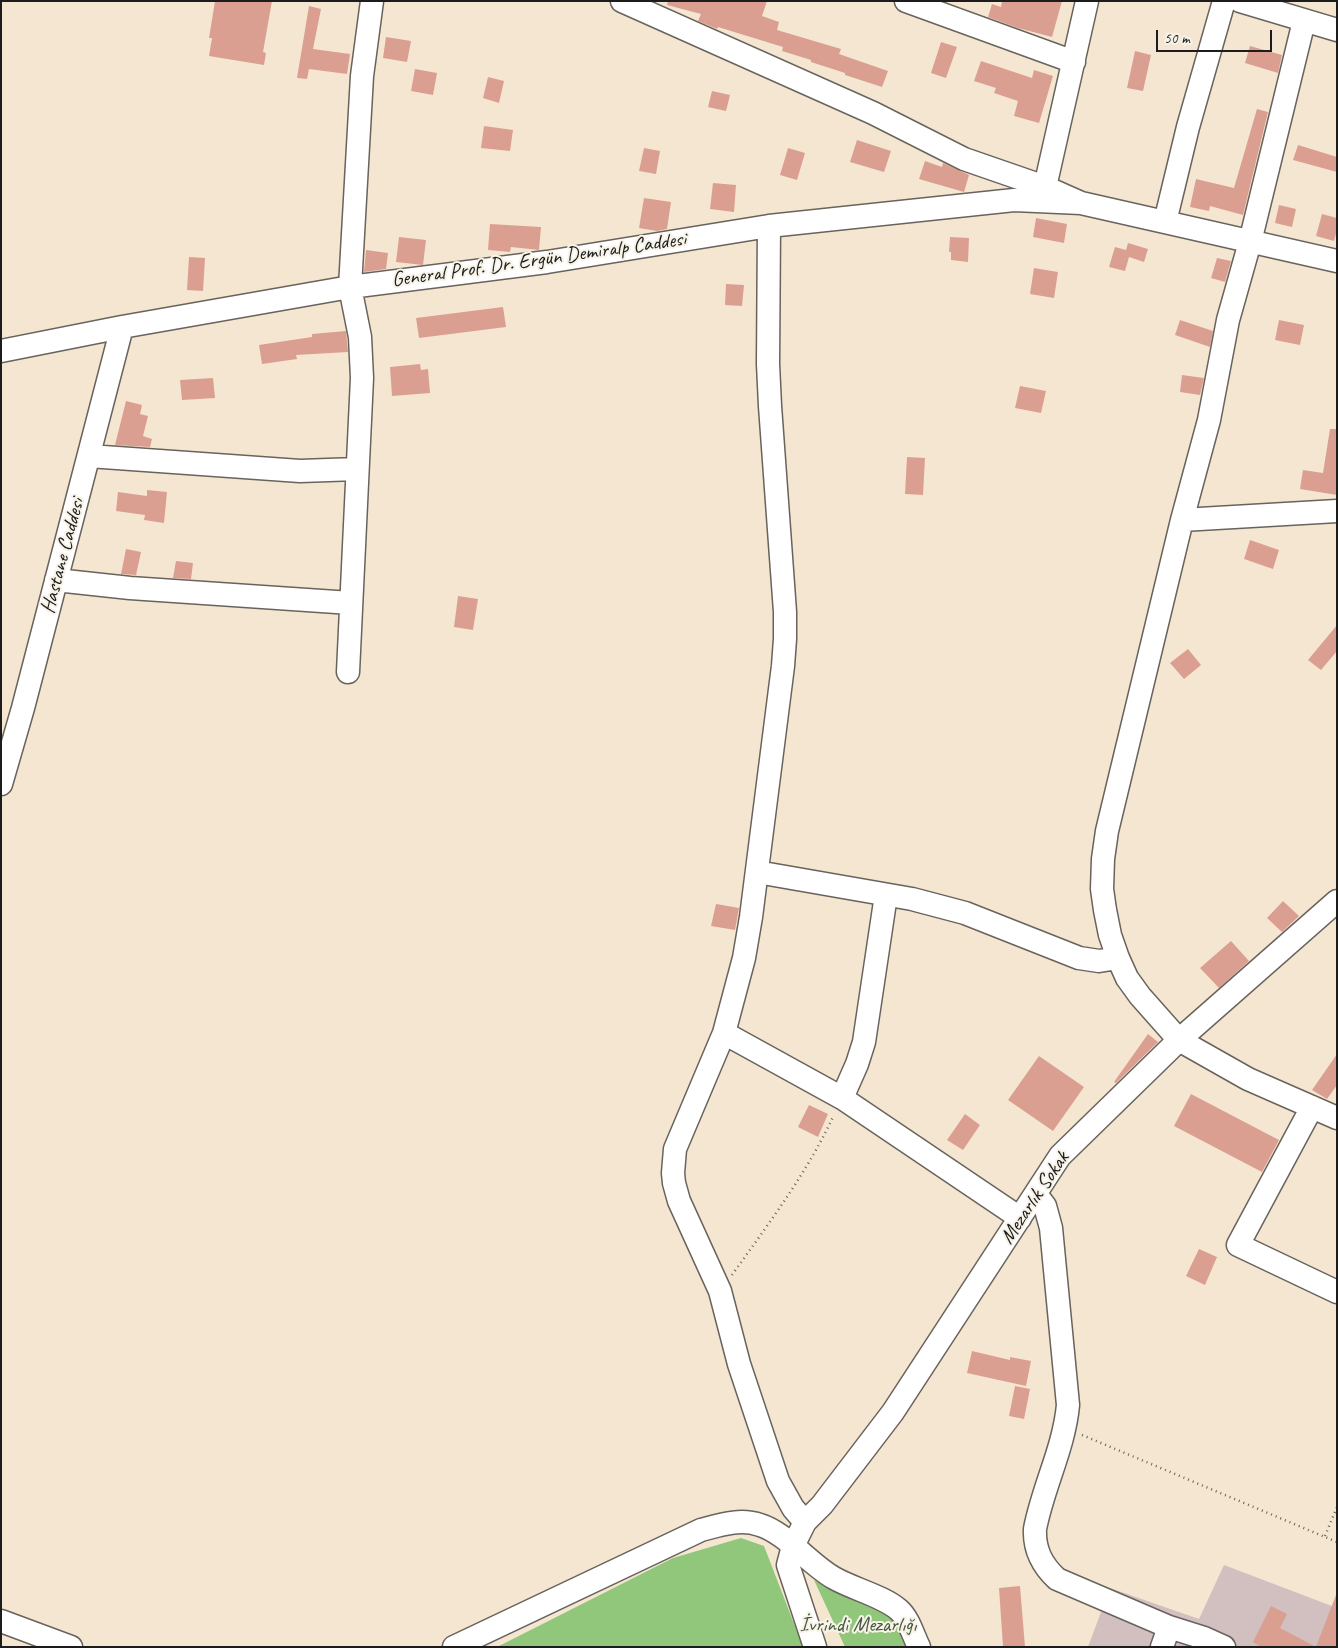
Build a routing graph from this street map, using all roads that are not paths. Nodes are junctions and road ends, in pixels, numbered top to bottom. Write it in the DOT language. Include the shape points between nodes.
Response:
graph roads {
  1 [pos="372,1"];
  2 [pos="622,1"];
  3 [pos="906,1"];
  4 [pos="1087,1"];
  5 [pos="1224,1"];
  6 [pos="1240,1"];
  7 [pos="951,9"];
  8 [pos="1304,21"];
  9 [pos="1337,30"];
  10 [pos="1074,62"];
  11 [pos="1045,187"];
  12 [pos="1081,202"];
  13 [pos="1166,222"];
  14 [pos="769,226"];
  15 [pos="1250,242"];
  16 [pos="1337,261"];
  17 [pos="350,287"];
  18 [pos="122,328"];
  19 [pos="1,352"];
  20 [pos="89,456"];
  21 [pos="357,469"];
  22 [pos="1337,511"];
  23 [pos="1182,520"];
  24 [pos="56,580"];
  25 [pos="351,604"];
  26 [pos="348,672"];
  27 [pos="1,784"];
  28 [pos="757,872"];
  29 [pos="886,895"];
  30 [pos="1337,902"];
  31 [pos="1118,958"];
  32 [pos="724,1033"];
  33 [pos="1179,1040"];
  34 [pos="842,1098"];
  35 [pos="1312,1107"];
  36 [pos="1336,1119"];
  37 [pos="1036,1194"];
  38 [pos="1020,1218"];
  39 [pos="1337,1292"];
  40 [pos="805,1522"];
  41 [pos="793,1546"];
  42 [pos="1,1621"];
  43 [pos="1165,1637"];
  44 [pos="71,1647"];
  45 [pos="454,1647"];
  46 [pos="815,1647"];
  47 [pos="919,1647"];
  48 [pos="1224,1647"];
  1 -- 17 [label="street" via="362,76"];
  2 -- 11 [label="street" via="873,113 964,158"];
  3 -- 7 [label="street"];
  4 -- 10 [label="street"];
  5 -- 13 [label="street" via="1188,127"];
  6 -- 8 [label="street"];
  7 -- 10 [label="street"];
  8 -- 9 [label="street"];
  8 -- 15 [label="street"];
  10 -- 11 [label="street"];
  11 -- 12 [label="street"];
  12 -- 13 [label="street"];
  12 -- 14 [label="street, General Prof. Dr. Ergün Demiralp Caddesi" via="1014,200"];
  13 -- 15 [label="street"];
  14 -- 17 [label="street, General Prof. Dr. Ergün Demiralp Caddesi" via="547,262"];
  14 -- 28 [label="street" via="768,364 785,639"];
  15 -- 16 [label="street"];
  15 -- 23 [label="street" via="1228,320 1209,420"];
  17 -- 18 [label="street, General Prof. Dr. Ergün Demiralp Caddesi"];
  17 -- 21 [label="street" via="361,358"];
  18 -- 19 [label="street, General Prof. Dr. Ergün Demiralp Caddesi"];
  18 -- 20 [label="street, Hastane Caddesi"];
  20 -- 21 [label="street" via="300,471"];
  20 -- 24 [label="street, Hastane Caddesi"];
  21 -- 25 [label="street"];
  22 -- 23 [label="street"];
  23 -- 31 [label="street" via="1107,831 1102,889 1110,935"];
  24 -- 25 [label="street"];
  24 -- 27 [label="street, Hastane Caddesi"];
  25 -- 26 [label="street"];
  28 -- 29 [label="street"];
  28 -- 32 [label="street" via="744,958"];
  29 -- 31 [label="street" via="965,913 1079,958 1100,961"];
  29 -- 34 [label="street" via="864,1042"];
  30 -- 33 [label="street, Mezarlık Sokak"];
  31 -- 33 [label="street" via="1140,996"];
  32 -- 34 [label="street"];
  32 -- 40 [label="street" via="675,1149 673,1173 679,1201 720,1291 778,1481"];
  33 -- 35 [label="street" via="1248,1080"];
  33 -- 37 [label="street, Mezarlık Sokak" via="1060,1156"];
  34 -- 38 [label="street"];
  35 -- 36 [label="street"];
  35 -- 39 [label="street" via="1238,1245"];
  37 -- 38 [label="street, Mezarlık Sokak"];
  37 -- 43 [label="street" via="1045,1206 1051,1228 1068,1405 1065,1428 1037,1520 1035,1538 1039,1556 1057,1579"];
  38 -- 40 [label="street, Mezarlık Sokak" via="893,1412 822,1505"];
  40 -- 41 [label="street, Mezarlık Sokak"];
  41 -- 45 [label="street" via="773,1530 743,1521 701,1530"];
  41 -- 46 [label="street, Mezarlık Sokak" via="788,1565"];
  41 -- 47 [label="street" via="834,1578 894,1606 906,1618"];
  42 -- 44 [label="street"];
  43 -- 48 [label="street" via="1204,1638"];
}
